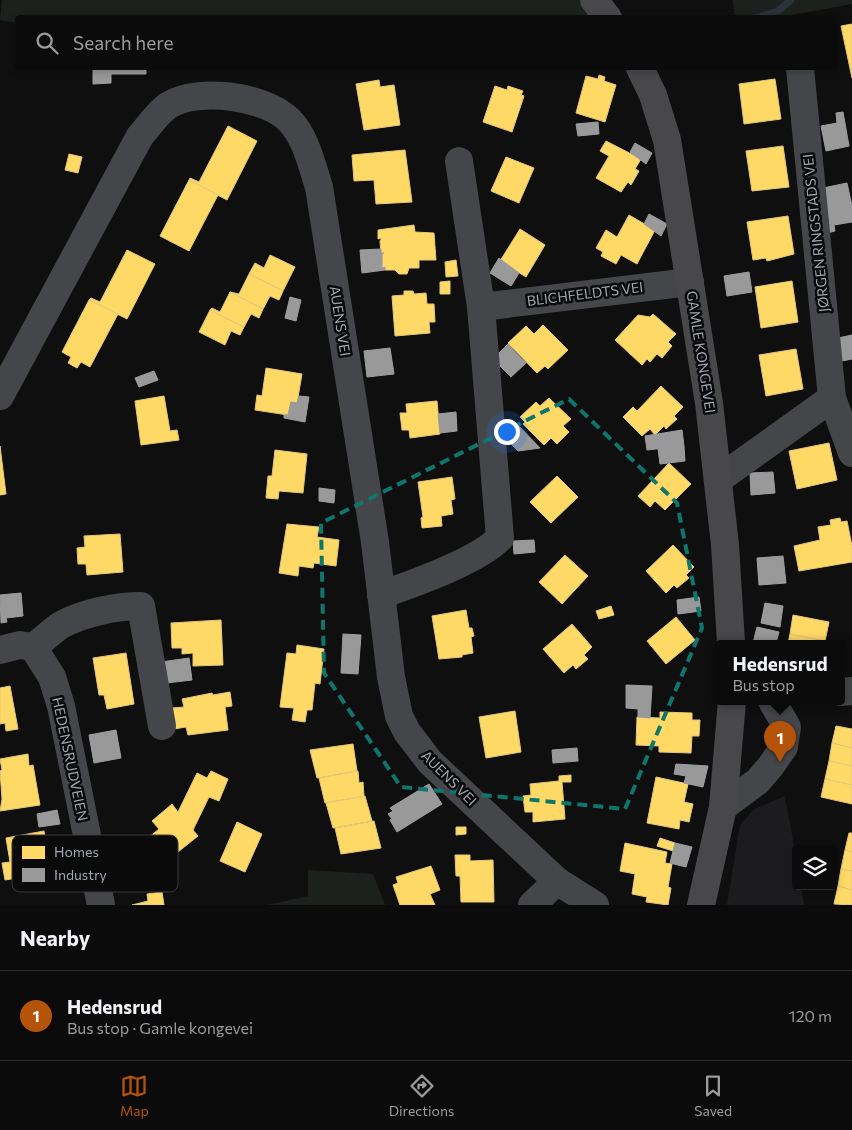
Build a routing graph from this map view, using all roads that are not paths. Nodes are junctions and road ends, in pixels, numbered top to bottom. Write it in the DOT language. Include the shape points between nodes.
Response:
graph roads {
  1 [pos="594,0"];
  2 [pos="606,15"];
  3 [pos="641,70"];
  4 [pos="800,70"];
  5 [pos="459,161"];
  6 [pos="690,282"];
  7 [pos="481,307"];
  8 [pos="0,396"];
  9 [pos="832,398"];
  10 [pos="852,453"];
  11 [pos="719,480"];
  12 [pos="381,595"];
  13 [pos="731,640"];
  14 [pos="33,647"];
  15 [pos="0,650"];
  16 [pos="732,705"];
  17 [pos="775,705"];
  18 [pos="162,726"];
  19 [pos="722,807"];
  20 [pos="87,835"];
  21 [pos="557,881"];
  22 [pos="98,892"];
  23 [pos="101,905"];
  24 [pos="532,905"];
  25 [pos="595,905"];
  26 [pos="701,905"];
  1 -- 2 [label="main road"];
  3 -- 6 [label="main road, GAMLE KONGEVEI" via="653,95 667,140"];
  4 -- 9 [label="street, JØRGEN RINGSTADS VEI"];
  5 -- 7 [label="street"];
  6 -- 7 [label="street, BLICHFELDTS VEI"];
  6 -- 11 [label="main road, GAMLE KONGEVEI"];
  7 -- 12 [label="street" via="500,538 492,546 438,574"];
  8 -- 12 [label="street, AUENS VEI" via="140,136 169,105 197,96 260,102 289,120 304,145 319,187"];
  9 -- 10 [label="street, JØRGEN RINGSTADS VEI"];
  9 -- 11 [label="street"];
  11 -- 13 [label="main road, GAMLE KONGEVEI"];
  12 -- 21 [label="street, AUENS VEI" via="394,700 407,732 430,762"];
  14 -- 15 [label="street" via="20,645"];
  14 -- 18 [label="street" via="62,625 80,617 141,606"];
  14 -- 20 [label="street, HEDENSRUDVEIEN" via="52,677 61,706"];
  16 -- 19 [label="main road"];
  17 -- 19 [label="street" via="788,727 784,747 758,781"];
  19 -- 26 [label="main road"];
  21 -- 24 [label="street"];
  21 -- 25 [label="street, AUENS VEI"];
  22 -- 23 [label="street, HEDENSRUDVEIEN"];
}
